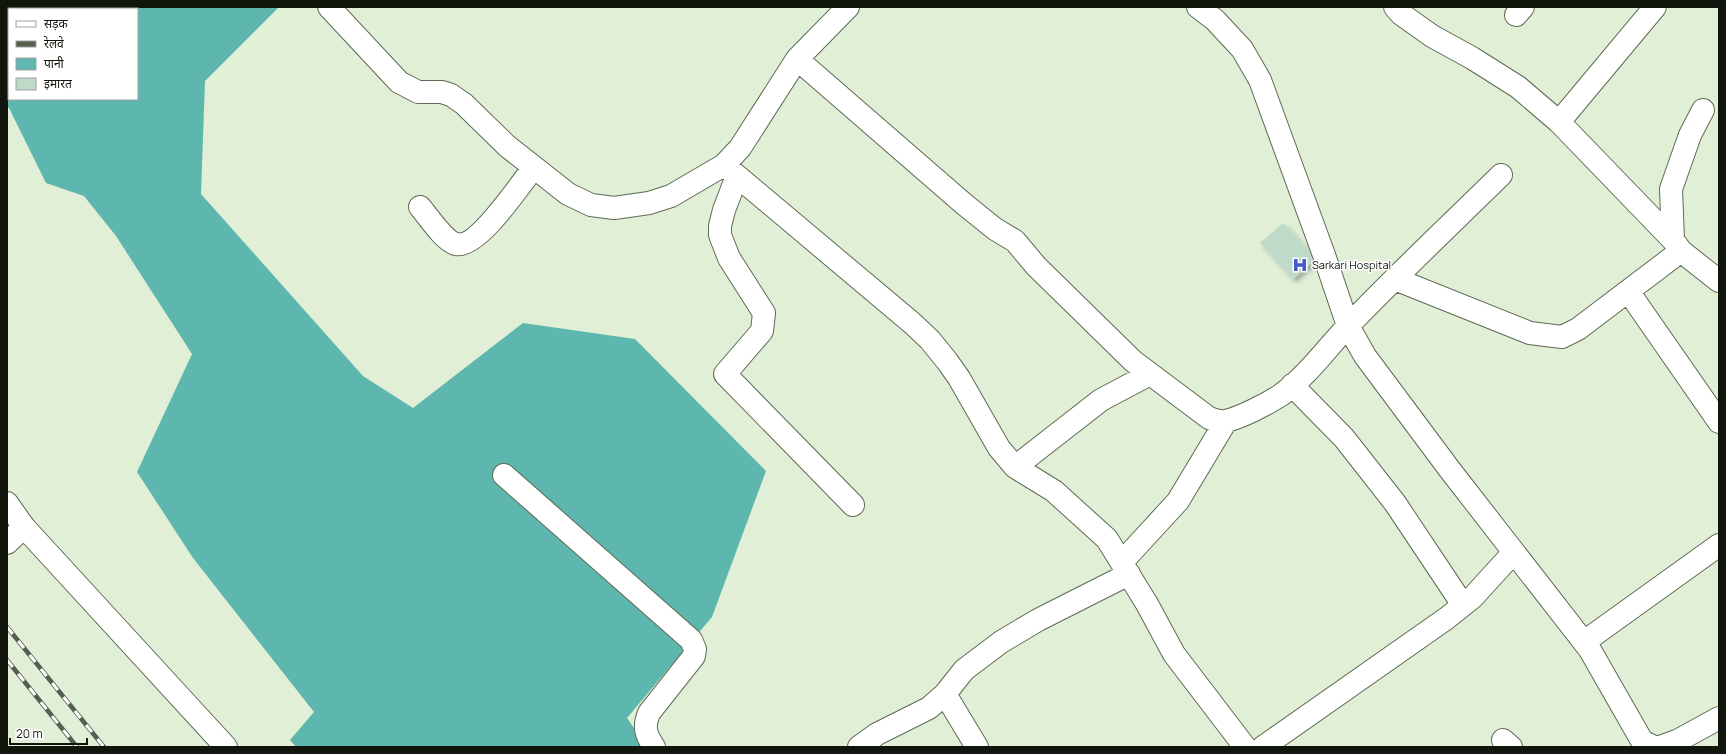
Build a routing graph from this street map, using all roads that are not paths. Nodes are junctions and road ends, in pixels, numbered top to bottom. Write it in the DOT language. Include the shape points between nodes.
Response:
graph roads {
  1 [pos="330,7"];
  2 [pos="848,7"];
  3 [pos="1198,7"];
  4 [pos="1395,7"];
  5 [pos="1655,7"];
  6 [pos="1220,14"];
  7 [pos="797,59"];
  8 [pos="1703,110"];
  9 [pos="1559,122"];
  10 [pos="534,167"];
  11 [pos="730,171"];
  12 [pos="1501,175"];
  13 [pos="420,207"];
  14 [pos="1677,246"];
  15 [pos="1395,279"];
  16 [pos="1719,281"];
  17 [pos="1628,291"];
  18 [pos="1348,326"];
  19 [pos="1150,374"];
  20 [pos="1292,385"];
  21 [pos="1226,421"];
  22 [pos="1719,422"];
  23 [pos="1015,467"];
  24 [pos="504,475"];
  25 [pos="7,503"];
  26 [pos="853,505"];
  27 [pos="24,527"];
  28 [pos="7,543"];
  29 [pos="1719,545"];
  30 [pos="1514,552"];
  31 [pos="1126,568"];
  32 [pos="1464,605"];
  33 [pos="1584,642"];
  34 [pos="945,694"];
  35 [pos="1719,718"];
  36 [pos="226,747"];
  37 [pos="654,747"];
  38 [pos="859,747"];
  39 [pos="978,747"];
  40 [pos="1244,747"];
  41 [pos="1263,747"];
  42 [pos="1654,747"];
  43 [pos="1660,747"];
  1 -- 10 [label="street" via="399,82 418,92 442,92 451,95"];
  2 -- 7 [label="street"];
  3 -- 6 [label="street"];
  4 -- 9 [label="street" via="1432,36 1518,87"];
  5 -- 9 [label="street"];
  6 -- 18 [label="street" via="1260,80"];
  7 -- 11 [label="street" via="740,148"];
  7 -- 19 [label="street" via="964,204 995,229 1015,241 1053,282"];
  8 -- 14 [label="street" via="1690,135 1671,189"];
  9 -- 14 [label="street"];
  10 -- 11 [label="street" via="568,194 591,205 614,208 649,203 671,196"];
  10 -- 13 [label="street" via="483,231 463,244 448,241"];
  11 -- 23 [label="street" via="930,340 959,378 998,448"];
  11 -- 26 [label="street" via="720,235 729,258 764,313 762,331 725,374"];
  12 -- 15 [label="street"];
  14 -- 16 [label="street"];
  14 -- 17 [label="street"];
  15 -- 17 [label="street" via="1530,333 1562,338"];
  15 -- 18 [label="street"];
  17 -- 22 [label="street"];
  18 -- 20 [label="street"];
  18 -- 30 [label="street" via="1370,362"];
  19 -- 21 [label="street" via="1209,418"];
  19 -- 23 [label="street" via="1102,400"];
  20 -- 21 [label="street" via="1276,397"];
  20 -- 32 [label="street" via="1344,438 1395,503"];
  21 -- 31 [label="street" via="1178,502"];
  23 -- 31 [label="street" via="1054,491 1107,539"];
  24 -- 37 [label="street" via="691,640 694,656 649,713 644,724"];
  25 -- 27 [label="street"];
  27 -- 28 [label="street"];
  27 -- 36 [label="street"];
  29 -- 33 [label="street"];
  30 -- 32 [label="street"];
  30 -- 33 [label="street"];
  31 -- 34 [label="street" via="1001,642 964,670"];
  31 -- 40 [label="street" via="1174,654"];
  32 -- 41 [label="street"];
  33 -- 42 [label="street" via="1642,741"];
  34 -- 38 [label="street" via="929,708 877,734"];
  34 -- 39 [label="street"];
  35 -- 43 [label="street" via="1679,740"];
}
